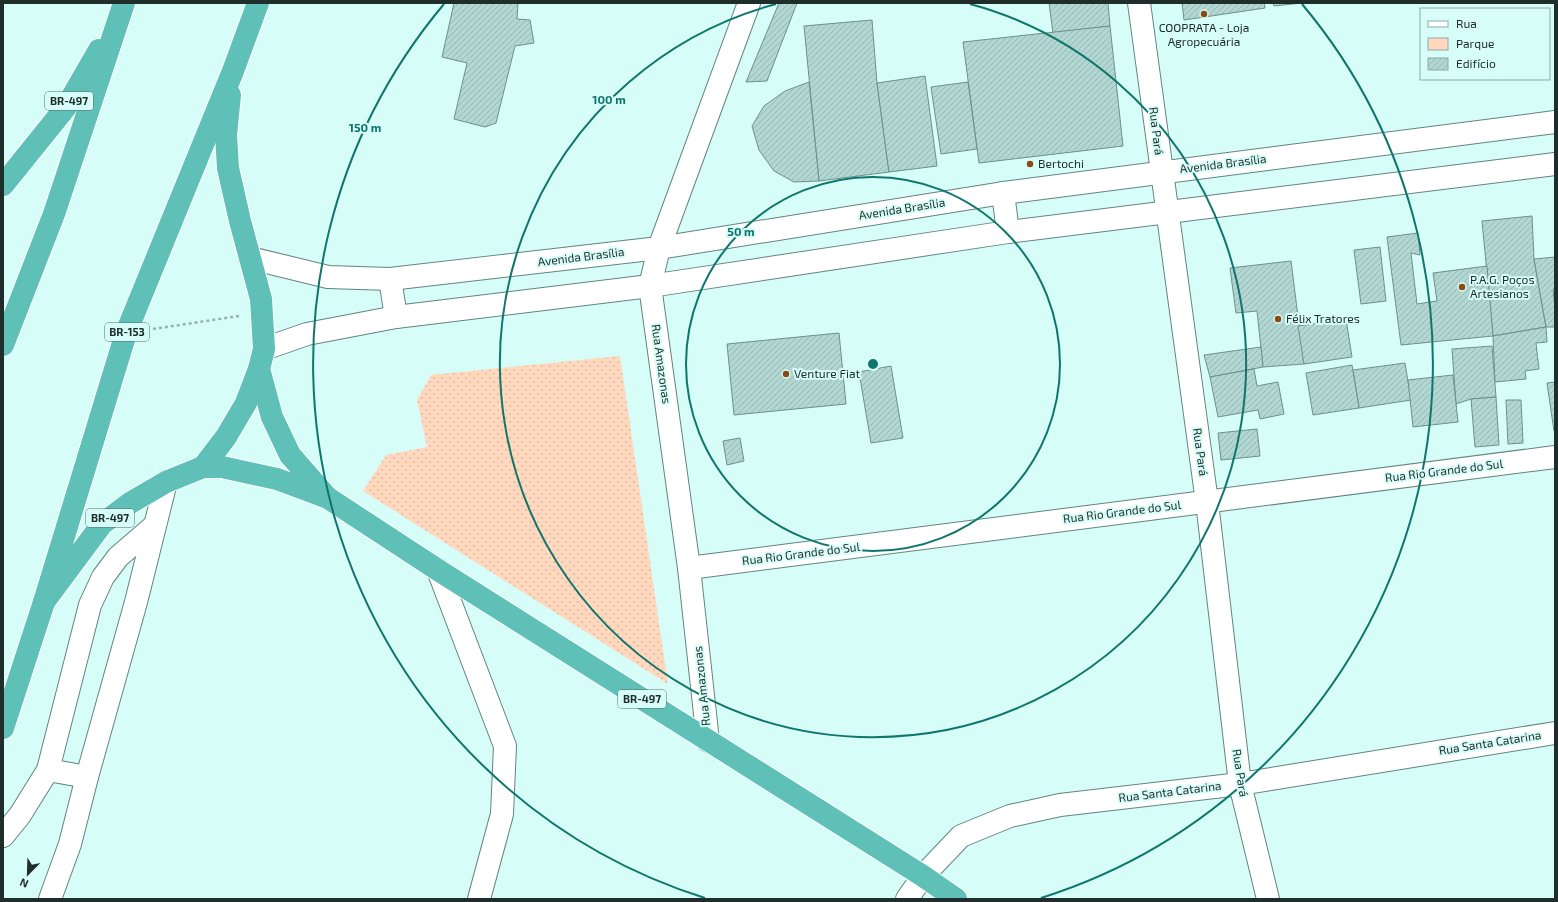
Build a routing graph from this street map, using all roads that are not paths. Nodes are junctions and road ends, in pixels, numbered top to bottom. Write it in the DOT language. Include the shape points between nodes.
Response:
graph roads {
  1 [pos="258,3"];
  2 [pos="749,3"];
  3 [pos="1139,3"];
  4 [pos="123,6"];
  5 [pos="233,70"];
  6 [pos="1555,122"];
  7 [pos="1555,164"];
  8 [pos="1161,172"];
  9 [pos="3,185"];
  10 [pos="1003,193"];
  11 [pos="1168,213"];
  12 [pos="1008,232"];
  13 [pos="659,248"];
  14 [pos="250,258"];
  15 [pos="390,279"];
  16 [pos="650,286"];
  17 [pos="396,317"];
  18 [pos="3,346"];
  19 [pos="261,359"];
  20 [pos="1555,457"];
  21 [pos="203,467"];
  22 [pos="166,482"];
  23 [pos="328,498"];
  24 [pos="1207,502"];
  25 [pos="154,526"];
  26 [pos="689,568"];
  27 [pos="438,570"];
  28 [pos="44,602"];
  29 [pos="3,728"];
  30 [pos="1555,733"];
  31 [pos="708,741"];
  32 [pos="48,770"];
  33 [pos="87,777"];
  34 [pos="1240,784"];
  35 [pos="3,836"];
  36 [pos="923,876"];
  37 [pos="50,899"];
  38 [pos="479,899"];
  39 [pos="907,899"];
  40 [pos="956,899"];
  41 [pos="1268,899"];
  1 -- 5 [label="highway, BR-153"];
  2 -- 13 [label="street, Rua Amazonas"];
  3 -- 8 [label="street, Rua Pará"];
  4 -- 9 [label="highway, BR-497" via="66,107"];
  4 -- 18 [label="highway" via="54,214"];
  5 -- 14 [label="highway, BR-497" via="226,135 228,168"];
  5 -- 28 [label="highway, BR-153" via="126,333"];
  6 -- 8 [label="street, Avenida Brasília"];
  7 -- 11 [label="street"];
  8 -- 10 [label="street, Avenida Brasília"];
  8 -- 11 [label="street, Rua Pará"];
  10 -- 12 [label="street"];
  10 -- 13 [label="street, Avenida Brasília"];
  11 -- 12 [label="street"];
  11 -- 24 [label="street, Rua Pará"];
  12 -- 16 [label="street"];
  13 -- 15 [label="street, Avenida Brasília"];
  13 -- 16 [label="street, Rua Amazonas"];
  14 -- 15 [label="street, Avenida Brasília" via="328,277"];
  14 -- 19 [label="highway, BR-497" via="261,299"];
  15 -- 17 [label="street"];
  16 -- 17 [label="street"];
  16 -- 26 [label="street, Rua Amazonas"];
  17 -- 19 [label="street" via="307,334"];
  19 -- 21 [label="highway" via="246,403 226,438"];
  19 -- 23 [label="highway, BR-497" via="272,417 290,455"];
  20 -- 24 [label="street, Rua Rio Grande do Sul"];
  21 -- 22 [label="highway, BR-497"];
  21 -- 23 [label="highway, BR-497" via="222,467 277,480"];
  22 -- 25 [label="street"];
  22 -- 28 [label="highway, BR-497" via="130,503 102,524"];
  23 -- 27 [label="highway, BR-497"];
  24 -- 26 [label="street, Rua Rio Grande do Sul"];
  24 -- 34 [label="street, Rua Pará"];
  25 -- 32 [label="street" via="118,557 103,577 90,605"];
  25 -- 33 [label="street" via="136,602"];
  26 -- 31 [label="street, Rua Amazonas"];
  27 -- 31 [label="highway, BR-497"];
  27 -- 38 [label="street" via="505,746 502,814"];
  28 -- 29 [label="highway, BR-153"];
  30 -- 34 [label="street, Rua Santa Catarina"];
  31 -- 36 [label="highway, BR-497"];
  32 -- 33 [label="street"];
  32 -- 35 [label="street" via="20,815"];
  33 -- 37 [label="street" via="70,844"];
  34 -- 36 [label="street, Rua Santa Catarina" via="1060,805 1010,816 961,836"];
  34 -- 41 [label="street, Rua Pará"];
  36 -- 39 [label="street, Rua Santa Catarina"];
  36 -- 40 [label="highway, BR-497"];
}
